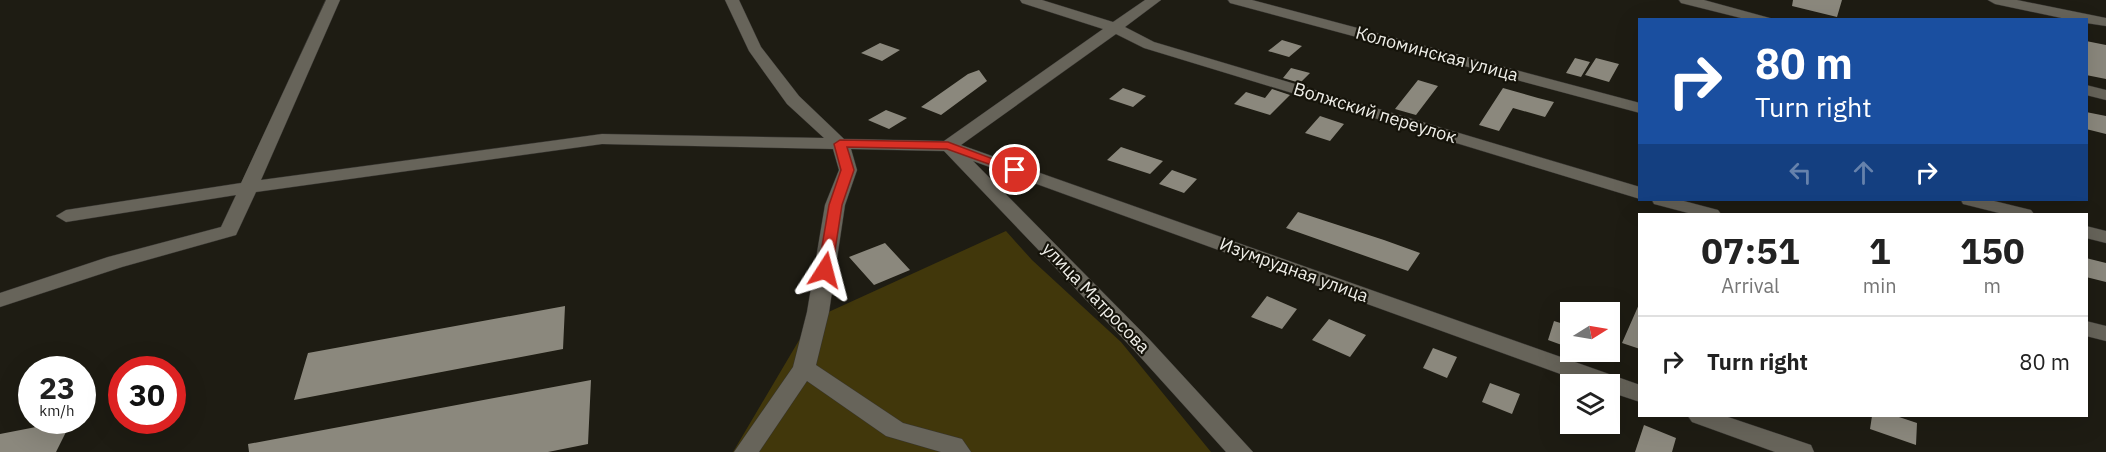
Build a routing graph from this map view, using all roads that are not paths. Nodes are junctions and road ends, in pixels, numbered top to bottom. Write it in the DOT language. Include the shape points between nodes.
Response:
graph roads {
  1 [pos="333,0"];
  2 [pos="732,0"];
  3 [pos="1027,0"];
  4 [pos="1154,0"];
  5 [pos="1235,0"];
  6 [pos="1686,0"];
  7 [pos="1995,0"];
  8 [pos="1762,18"];
  9 [pos="2086,18"];
  10 [pos="2088,18"];
  11 [pos="2106,22"];
  12 [pos="1113,27"];
  13 [pos="2088,90"];
  14 [pos="2106,95"];
  15 [pos="1638,107"];
  16 [pos="840,144"];
  17 [pos="948,146"];
  18 [pos="248,188"];
  19 [pos="1638,192"];
  20 [pos="1664,201"];
  21 [pos="1974,201"];
  22 [pos="1706,213"];
  23 [pos="2020,213"];
  24 [pos="66,216"];
  25 [pos="2088,232"];
  26 [pos="2106,237"];
  27 [pos="0,300"];
  28 [pos="2088,329"];
  29 [pos="2106,334"];
  30 [pos="804,368"];
  31 [pos="1638,393"];
  32 [pos="1703,417"];
  33 [pos="746,452"];
  34 [pos="959,452"];
  35 [pos="1241,452"];
  36 [pos="1802,452"];
  1 -- 18 [label="street"];
  2 -- 16 [label="street" via="754,48 793,100"];
  3 -- 12 [label="street, Волжский переулок"];
  4 -- 12 [label="street"];
  5 -- 15 [label="street, Коломинская улица"];
  6 -- 8 [label="street"];
  7 -- 9 [label="street"];
  10 -- 11 [label="street"];
  12 -- 17 [label="street"];
  12 -- 19 [label="street, Волжский переулок" via="1149,45"];
  13 -- 14 [label="street"];
  16 -- 17 [label="street, Изумрудная улица"];
  16 -- 18 [label="street, Изумрудная улица" via="602,139"];
  16 -- 30 [label="street" via="848,170 835,205 818,312"];
  17 -- 31 [label="street, Изумрудная улица"];
  17 -- 35 [label="street, улица Матросова"];
  18 -- 24 [label="street, Изумрудная улица"];
  18 -- 27 [label="street" via="230,231 115,262"];
  20 -- 22 [label="street"];
  21 -- 23 [label="street"];
  25 -- 26 [label="street"];
  28 -- 29 [label="street"];
  30 -- 33 [label="street"];
  30 -- 34 [label="street" via="894,430 953,446"];
  32 -- 36 [label="street"];
}
